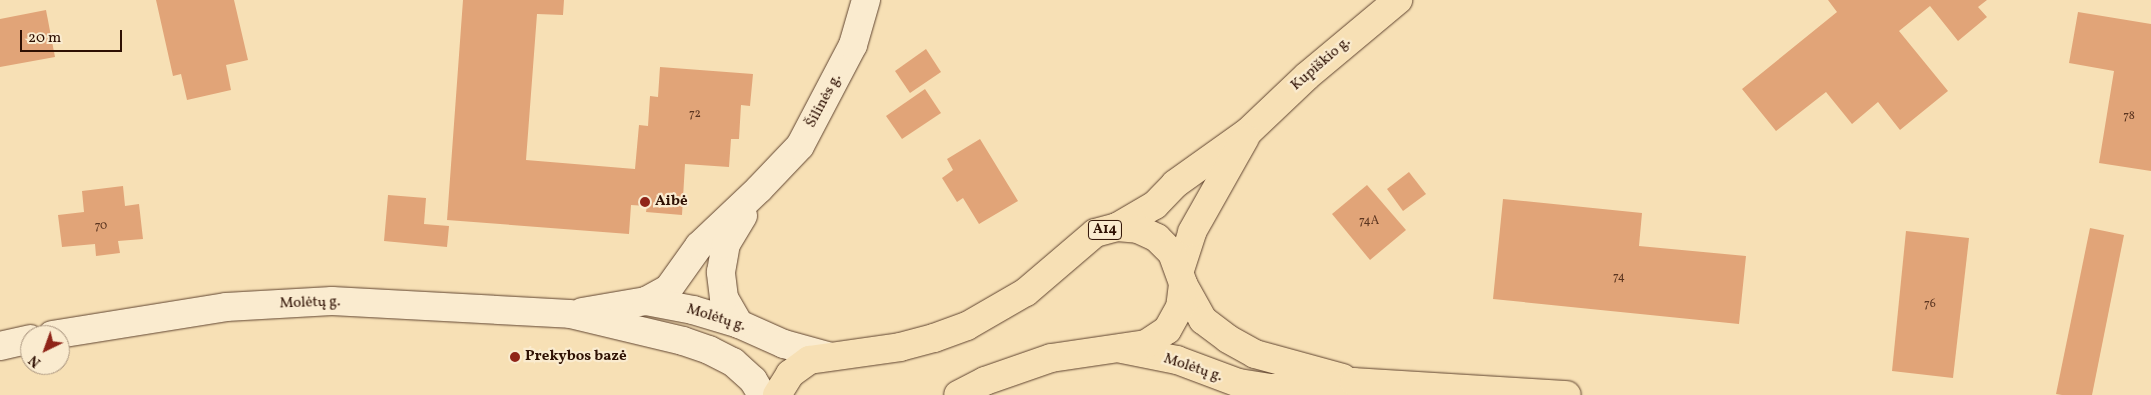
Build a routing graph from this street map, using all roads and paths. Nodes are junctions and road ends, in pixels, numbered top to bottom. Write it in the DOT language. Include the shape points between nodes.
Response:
graph roads {
  1 [pos="866,0"];
  2 [pos="1398,0"];
  3 [pos="1248,132"];
  4 [pos="760,189"];
  5 [pos="1117,227"];
  6 [pos="1181,277"];
  7 [pos="646,302"];
  8 [pos="570,314"];
  9 [pos="739,324"];
  10 [pos="70,332"];
  11 [pos="20,341"];
  12 [pos="0,346"];
  13 [pos="1122,349"];
  14 [pos="828,356"];
  15 [pos="1354,382"];
  16 [pos="762,395"];
  17 [pos="777,395"];
  18 [pos="958,395"];
  19 [pos="1567,395"];
  1 -- 4 [label="street, Šilinės g." via="853,45 800,146"];
  2 -- 3 [label="main road, Kupiškio g. / A14" via="1307,76"];
  3 -- 5 [label="main road, Kupiškio g. / A14" via="1176,184 1154,205"];
  3 -- 6 [label="main road, Kupiškio g. / A14" via="1192,232"];
  4 -- 7 [label="street, Šilinės g." via="699,246 668,288"];
  4 -- 9 [label="street, Šilinės g." via="726,244 721,272 724,298"];
  5 -- 6 [label="main road, A14" via="1138,229 1157,238 1172,253"];
  5 -- 14 [label="main road, A14" via="1095,233 1026,292 967,326 900,347"];
  6 -- 13 [label="main road, A14" via="1180,307 1167,330 1146,344"];
  6 -- 15 [label="main road, Molėtų g." via="1202,320 1228,339 1255,354"];
  7 -- 8 [label="street, Molėtų g."];
  7 -- 9 [label="street, Molėtų g." via="693,310"];
  8 -- 10 [label="street, Molėtų g." via="332,301 226,307"];
  8 -- 16 [label="street, Molėtų g." via="709,350 733,362 753,380"];
  9 -- 14 [label="street, Molėtų g." via="784,344"];
  11 -- 12 [label="street"];
  13 -- 15 [label="main road, Molėtų g." via="1177,360 1239,383 1271,388 1313,388"];
  13 -- 18 [label="main road, A14" via="1051,358 1001,374"];
  14 -- 17 [label="main road, A14" via="809,360 790,374"];
  15 -- 19 [label="main road, Molėtų g."];
}
